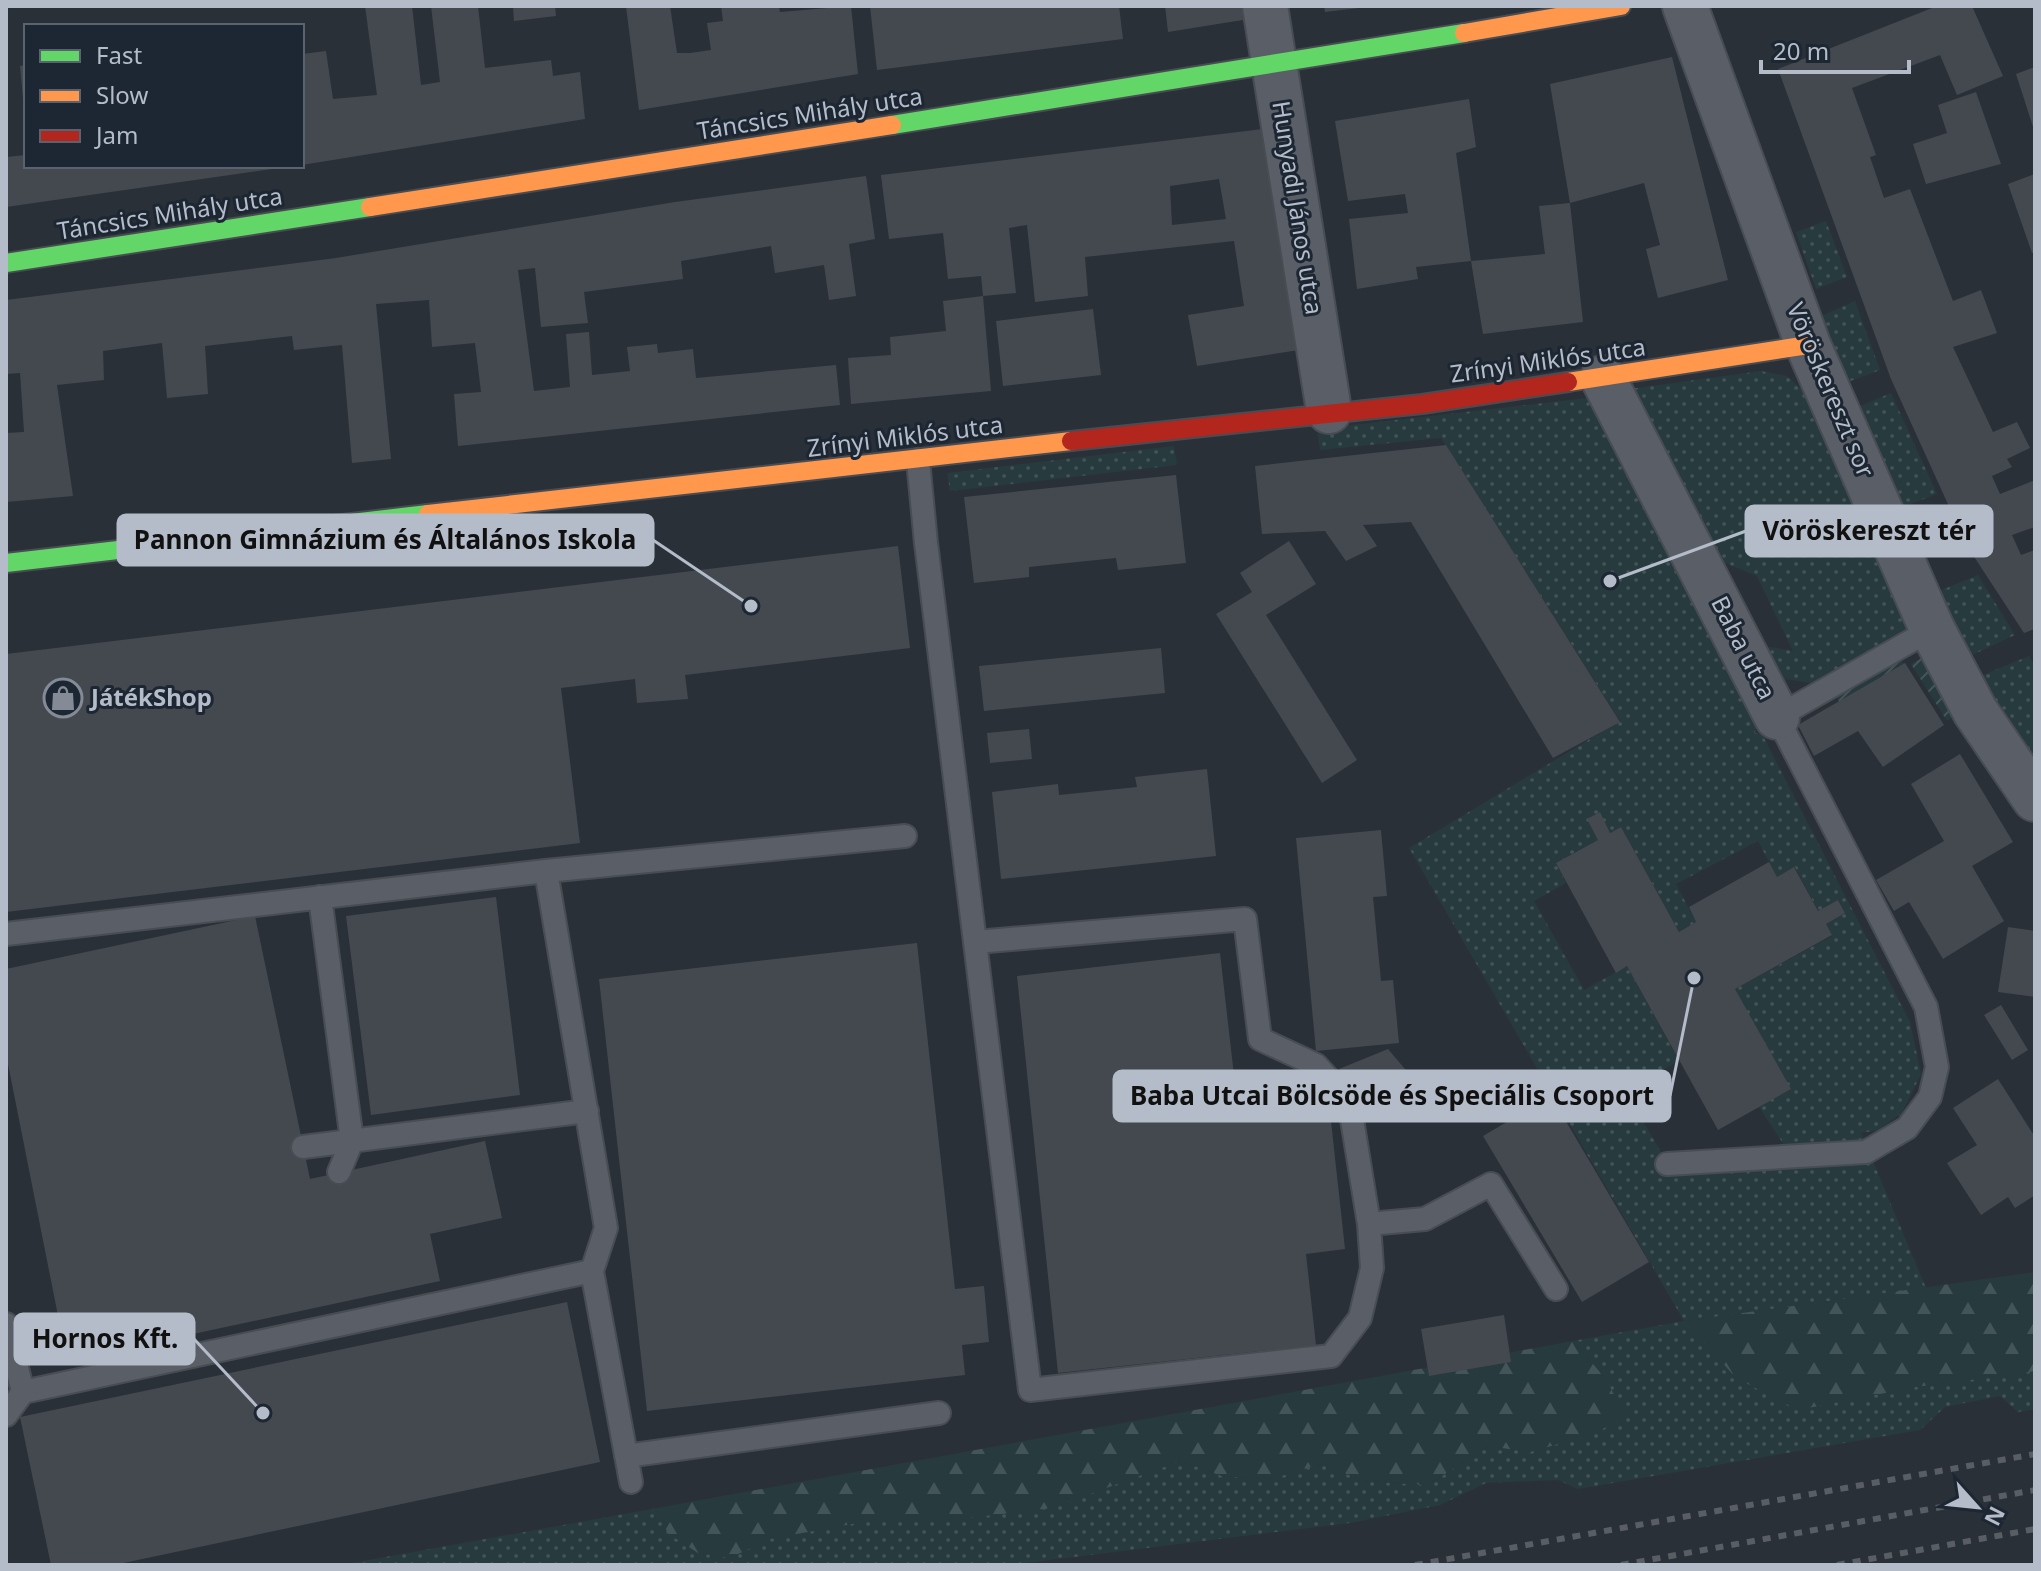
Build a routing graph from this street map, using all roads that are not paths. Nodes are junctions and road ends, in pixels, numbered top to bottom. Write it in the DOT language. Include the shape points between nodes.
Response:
graph roads {
  1 [pos="1265,6"];
  2 [pos="1621,6"];
  3 [pos="1685,6"];
  4 [pos="1275,66"];
  5 [pos="6,263"];
  6 [pos="1808,345"];
  7 [pos="1603,378"];
  8 [pos="1329,411"];
  9 [pos="918,460"];
  10 [pos="6,563"];
  11 [pos="1932,629"];
  12 [pos="1777,717"];
  13 [pos="2035,799"];
  14 [pos="905,836"];
  15 [pos="546,871"];
  16 [pos="320,897"];
  17 [pos="6,934"];
  18 [pos="976,942"];
  19 [pos="587,1111"];
  20 [pos="352,1141"];
  21 [pos="303,1147"];
  22 [pos="1667,1164"];
  23 [pos="339,1172"];
  24 [pos="1369,1224"];
  25 [pos="592,1271"];
  26 [pos="1556,1289"];
  27 [pos="6,1324"];
  28 [pos="23,1392"];
  29 [pos="939,1413"];
  30 [pos="6,1415"];
  31 [pos="626,1456"];
  32 [pos="631,1482"];
  1 -- 4 [label="street, Hunyadi János utca"];
  2 -- 4 [label="street, Táncsics Mihály utca"];
  3 -- 6 [label="street, Vöröskereszt sor"];
  4 -- 5 [label="street, Táncsics Mihály utca"];
  4 -- 8 [label="street, Hunyadi János utca"];
  6 -- 7 [label="street, Zrínyi Miklós utca"];
  6 -- 11 [label="street, Vöröskereszt sor"];
  7 -- 8 [label="street, Zrínyi Miklós utca" via="1422,404"];
  7 -- 12 [label="street, Baba utca"];
  8 -- 9 [label="street, Zrínyi Miklós utca"];
  9 -- 10 [label="street, Zrínyi Miklós utca"];
  9 -- 18 [label="lane"];
  11 -- 12 [label="lane"];
  11 -- 13 [label="street, Vöröskereszt sor" via="1975,711"];
  12 -- 22 [label="lane, Baba utca" via="1926,1007 1937,1067 1930,1097 1907,1128 1866,1152"];
  14 -- 15 [label="lane"];
  15 -- 16 [label="lane"];
  15 -- 19 [label="lane"];
  16 -- 17 [label="lane"];
  16 -- 20 [label="lane"];
  18 -- 24 [label="lane" via="1245,919 1260,1039 1316,1065 1349,1101"];
  18 -- 24 [label="lane" via="1030,1390 1331,1356 1360,1318 1372,1268"];
  19 -- 20 [label="lane"];
  19 -- 25 [label="lane" via="606,1228"];
  20 -- 21 [label="lane"];
  20 -- 23 [label="lane"];
  24 -- 26 [label="lane" via="1425,1219 1491,1184"];
  25 -- 28 [label="lane"];
  25 -- 31 [label="lane"];
  27 -- 28 [label="lane"];
  28 -- 30 [label="lane"];
  29 -- 31 [label="lane"];
  31 -- 32 [label="lane"];
}
